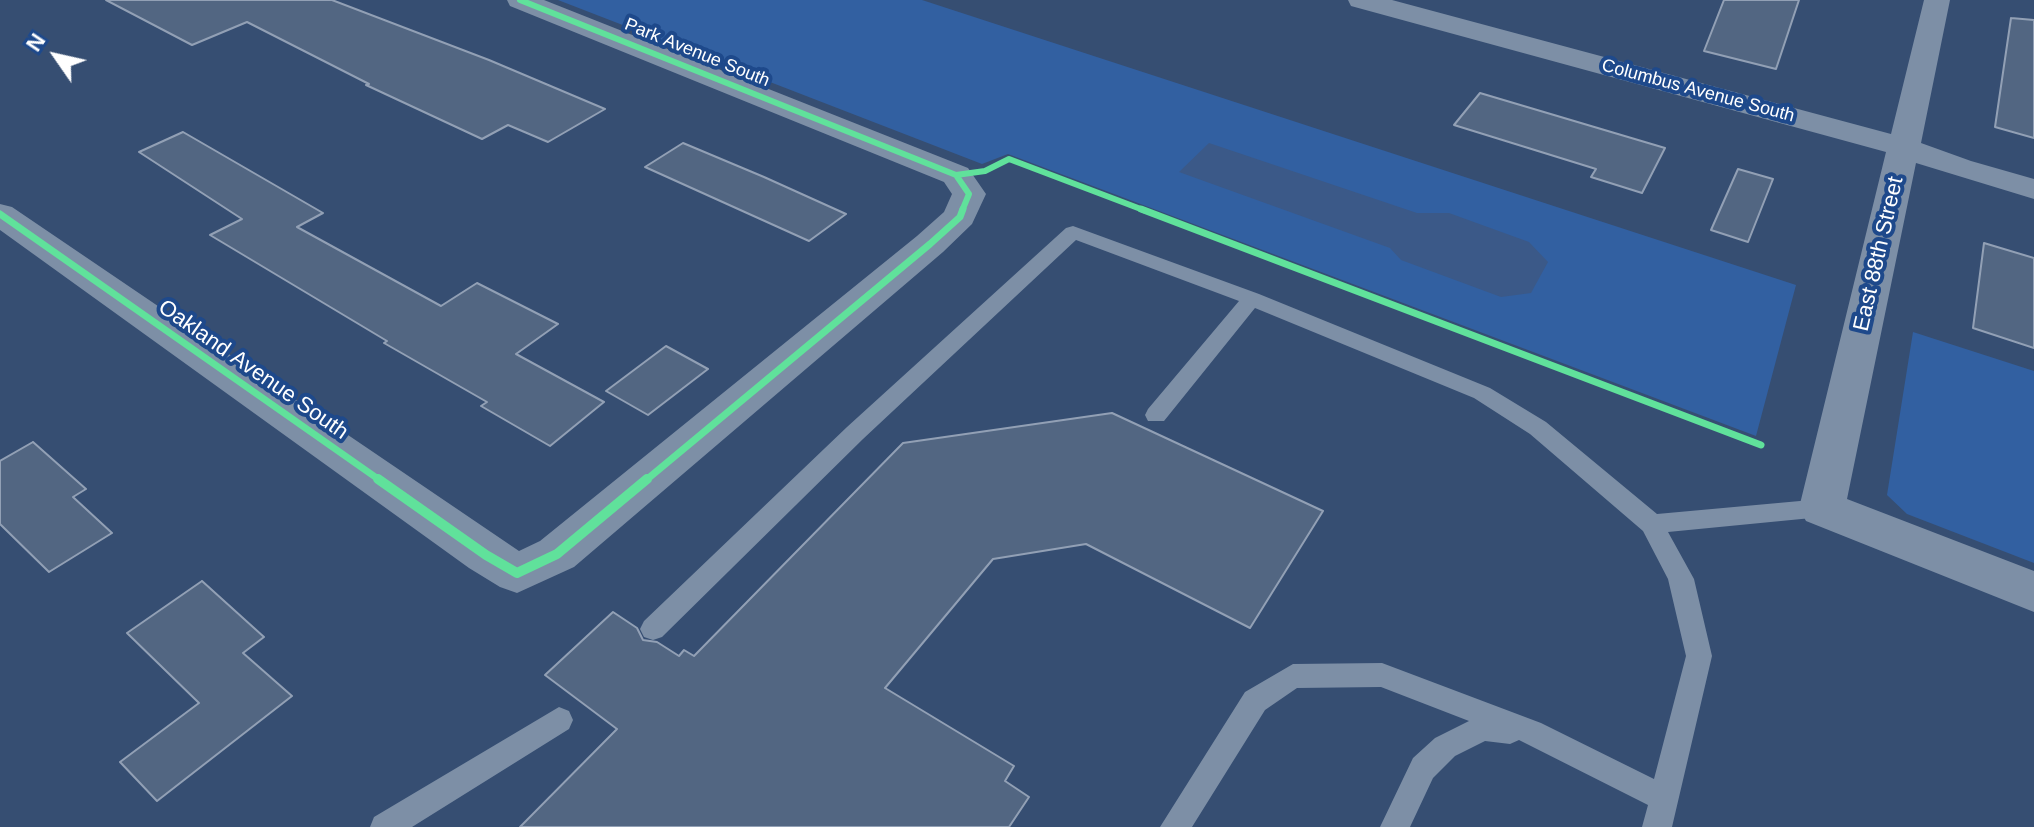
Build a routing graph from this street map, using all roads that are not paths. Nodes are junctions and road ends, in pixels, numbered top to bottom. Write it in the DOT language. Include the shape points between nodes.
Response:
graph roads {
  1 [pos="520,0"];
  2 [pos="1361,0"];
  3 [pos="1937,0"];
  4 [pos="1903,147"];
  5 [pos="2034,189"];
  6 [pos="0,214"];
  7 [pos="1252,299"];
  8 [pos="1156,415"];
  9 [pos="1822,508"];
  10 [pos="1652,524"];
  11 [pos="486,555"];
  12 [pos="2034,592"];
  13 [pos="653,629"];
  14 [pos="559,720"];
  15 [pos="1531,732"];
  16 [pos="1661,813"];
  17 [pos="385,827"];
  18 [pos="1175,827"];
  19 [pos="1395,827"];
  1 -- 11 [label="street, Park Avenue South" via="956,175 969,194 960,217 557,554 517,573"];
  2 -- 4 [label="street, Columbus Avenue South"];
  3 -- 4 [label="street, East 88th Street"];
  4 -- 5 [label="street, Columbus Avenue South"];
  4 -- 9 [label="street, East 88th Street"];
  6 -- 11 [label="street, Oakland Avenue South"];
  7 -- 8 [label="lane"];
  7 -- 10 [label="lane" via="1482,393 1559,444"];
  7 -- 13 [label="lane" via="1073,232"];
  9 -- 10 [label="lane"];
  9 -- 12 [label="street"];
  10 -- 16 [label="lane" via="1681,579 1699,656"];
  14 -- 17 [label="lane"];
  15 -- 16 [label="lane"];
  15 -- 18 [label="lane" via="1382,675 1293,676 1255,701"];
  15 -- 19 [label="lane" via="1483,728 1445,747 1423,768"];
}
